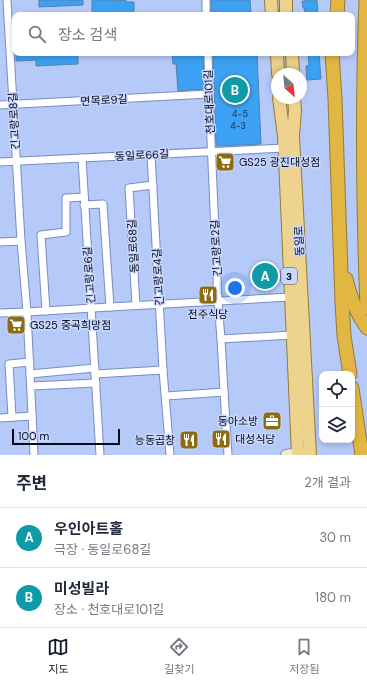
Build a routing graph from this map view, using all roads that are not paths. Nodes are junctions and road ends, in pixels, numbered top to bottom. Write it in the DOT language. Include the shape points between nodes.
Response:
graph roads {
  1 [pos="7,0"];
  2 [pos="206,0"];
  3 [pos="271,0"];
  4 [pos="278,0"];
  5 [pos="286,0"];
  6 [pos="294,0"];
  7 [pos="330,0"];
  8 [pos="338,0"];
  9 [pos="366,0"];
  10 [pos="206,12"];
  11 [pos="272,12"];
  12 [pos="278,12"];
  13 [pos="286,12"];
  14 [pos="294,12"];
  15 [pos="330,12"];
  16 [pos="337,12"];
  17 [pos="12,40"];
  18 [pos="13,56"];
  19 [pos="208,56"];
  20 [pos="277,56"];
  21 [pos="292,56"];
  22 [pos="333,57"];
  23 [pos="278,68"];
  24 [pos="293,68"];
  25 [pos="209,94"];
  26 [pos="13,104"];
  27 [pos="281,104"];
  28 [pos="294,104"];
  29 [pos="0,105"];
  30 [pos="284,148"];
  31 [pos="211,152"];
  32 [pos="151,155"];
  33 [pos="82,158"];
  34 [pos="16,161"];
  35 [pos="0,162"];
  36 [pos="153,185"];
  37 [pos="84,197"];
  38 [pos="84,205"];
  39 [pos="20,241"];
  40 [pos="0,242"];
  41 [pos="340,252"];
  42 [pos="290,297"];
  43 [pos="218,301"];
  44 [pos="160,304"];
  45 [pos="136,305"];
  46 [pos="110,307"];
  47 [pos="92,308"];
  48 [pos="367,308"];
  49 [pos="46,311"];
  50 [pos="27,312"];
  51 [pos="0,313"];
  52 [pos="367,328"];
  53 [pos="292,335"];
  54 [pos="221,338"];
  55 [pos="30,362"];
  56 [pos="163,370"];
  57 [pos="95,371"];
  58 [pos="350,371"];
  59 [pos="30,374"];
  60 [pos="96,383"];
  61 [pos="31,386"];
  62 [pos="224,392"];
  63 [pos="294,392"];
  64 [pos="166,396"];
  65 [pos="355,407"];
  66 [pos="308,409"];
  67 [pos="32,416"];
  68 [pos="12,417"];
  69 [pos="0,418"];
  70 [pos="300,454"];
  71 [pos="34,455"];
  72 [pos="100,455"];
  73 [pos="170,455"];
  74 [pos="228,455"];
  75 [pos="362,455"];
  1 -- 17 [label="street, 긴고랑로8길"];
  2 -- 10 [label="street"];
  3 -- 11 [label="main road"];
  4 -- 12 [label="main road"];
  5 -- 13 [label="main road"];
  6 -- 14 [label="main road"];
  7 -- 15 [label="highway"];
  8 -- 16 [label="highway"];
  9 -- 48 [label="highway" via="363,135"];
  18 -- 26 [label="street, 긴고랑로8길"];
  19 -- 25 [label="street, 천호대로101길"];
  20 -- 23 [label="main road"];
  21 -- 24 [label="main road"];
  22 -- 41 [label="highway"];
  25 -- 26 [label="street, 면목로9길"];
  25 -- 31 [label="street, 천호대로101길"];
  26 -- 29 [label="street, 면목로9길"];
  26 -- 34 [label="street, 긴고랑로8길"];
  27 -- 30 [label="main road, 동일로 / 3"];
  28 -- 66 [label="main road, 동일로 / 3" via="293,136"];
  30 -- 31 [label="street, 동일로66길"];
  30 -- 42 [label="main road, 동일로 / 3"];
  31 -- 32 [label="street, 동일로66길"];
  31 -- 43 [label="street, 긴고랑로2길"];
  32 -- 33 [label="street, 동일로66길"];
  32 -- 36 [label="street, 긴고랑로4길"];
  33 -- 34 [label="street, 동일로66길"];
  33 -- 37 [label="street, 긴고랑로6길"];
  34 -- 35 [label="street, 동일로66길"];
  34 -- 39 [label="street, 긴고랑로8길"];
  36 -- 44 [label="street, 긴고랑로4길"];
  36 -- 45 [label="street, 동일로68길" via="129,188"];
  37 -- 38 [label="street, 긴고랑로6길"];
  37 -- 49 [label="street" via="66,198 66,232 41,234"];
  38 -- 46 [label="street" via="103,204"];
  38 -- 47 [label="street, 긴고랑로6길"];
  39 -- 40 [label="street"];
  39 -- 50 [label="street, 긴고랑로8길"];
  41 -- 52 [label="highway" via="351,298"];
  41 -- 58 [label="highway" via="344,336"];
  42 -- 43 [label="street"];
  42 -- 53 [label="main road, 동일로 / 3"];
  43 -- 44 [label="street"];
  43 -- 54 [label="street, 긴고랑로2길"];
  44 -- 45 [label="street"];
  44 -- 56 [label="street, 긴고랑로4길"];
  45 -- 46 [label="street"];
  46 -- 47 [label="street"];
  47 -- 49 [label="street"];
  47 -- 57 [label="street, 긴고랑로6길"];
  49 -- 50 [label="street"];
  50 -- 51 [label="street"];
  50 -- 55 [label="street, 긴고랑로8길"];
  53 -- 54 [label="street"];
  53 -- 63 [label="main road, 동일로 / 3"];
  54 -- 62 [label="street, 긴고랑로2길"];
  55 -- 59 [label="street, 긴고랑로8길"];
  55 -- 68 [label="street" via="9,364"];
  56 -- 57 [label="street"];
  56 -- 64 [label="street, 긴고랑로4길"];
  57 -- 59 [label="street"];
  57 -- 60 [label="street, 긴고랑로6길"];
  59 -- 61 [label="street, 긴고랑로8길"];
  60 -- 61 [label="street"];
  60 -- 72 [label="street, 긴고랑로6길"];
  61 -- 67 [label="street, 긴고랑로8길"];
  62 -- 64 [label="street"];
  62 -- 74 [label="street, 긴고랑로2길"];
  63 -- 66 [label="main road" via="300,402 302,413"];
  63 -- 70 [label="main road, 동일로 / 3"];
  64 -- 73 [label="street, 긴고랑로4길"];
  65 -- 75 [label="highway"];
  66 -- 70 [label="main road, 동일로 / 3"];
  67 -- 68 [label="street"];
  67 -- 71 [label="street, 긴고랑로8길"];
  68 -- 69 [label="street"];
}
